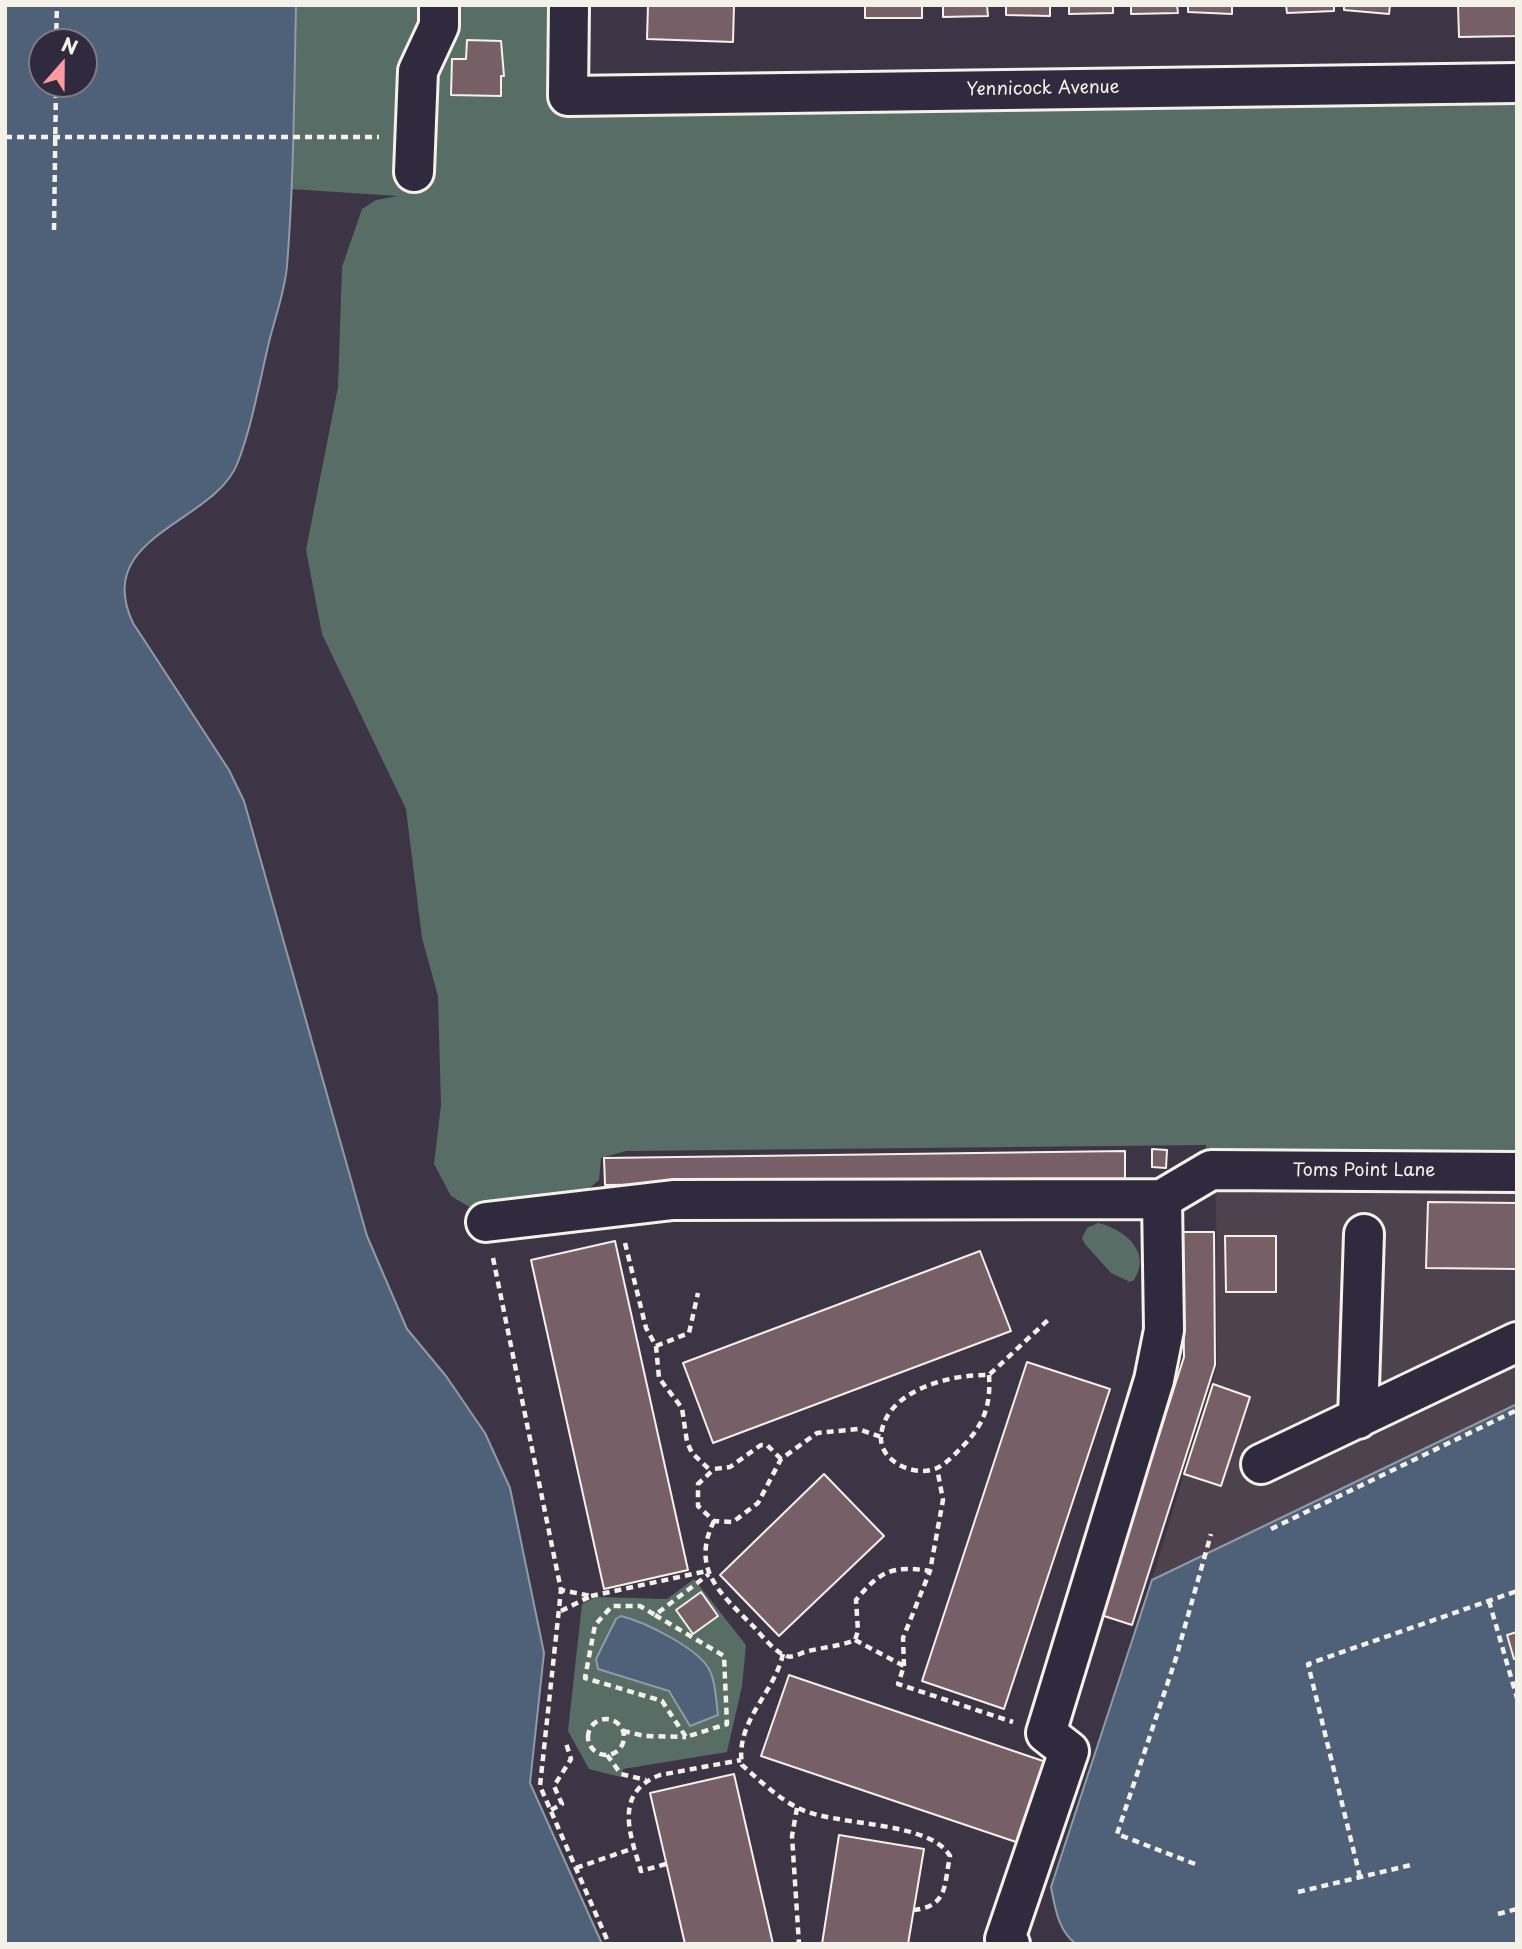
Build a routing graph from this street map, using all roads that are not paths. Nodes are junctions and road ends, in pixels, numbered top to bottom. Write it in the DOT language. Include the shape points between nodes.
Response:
graph roads {
  1 [pos="439,5"];
  2 [pos="569,5"];
  3 [pos="1517,83"];
  4 [pos="414,155"];
  5 [pos="1517,1172"];
  6 [pos="1162,1199"];
  7 [pos="486,1222"];
  8 [pos="1364,1234"];
  9 [pos="1517,1342"];
  10 [pos="1358,1419"];
  11 [pos="1261,1464"];
  12 [pos="1010,1944"];
  1 -- 4 [label="street" via="439,26 418,71"];
  2 -- 3 [label="street, Yennicock Avenue" via="568,96"];
  5 -- 6 [label="street, Toms Point Lane" via="1212,1170"];
  6 -- 7 [label="street" via="673,1200"];
  6 -- 12 [label="street" via="1164,1330 1154,1380 1046,1733 1069,1751 1006,1939"];
  8 -- 10 [label="street"];
  9 -- 10 [label="street"];
  10 -- 11 [label="street"];
}
